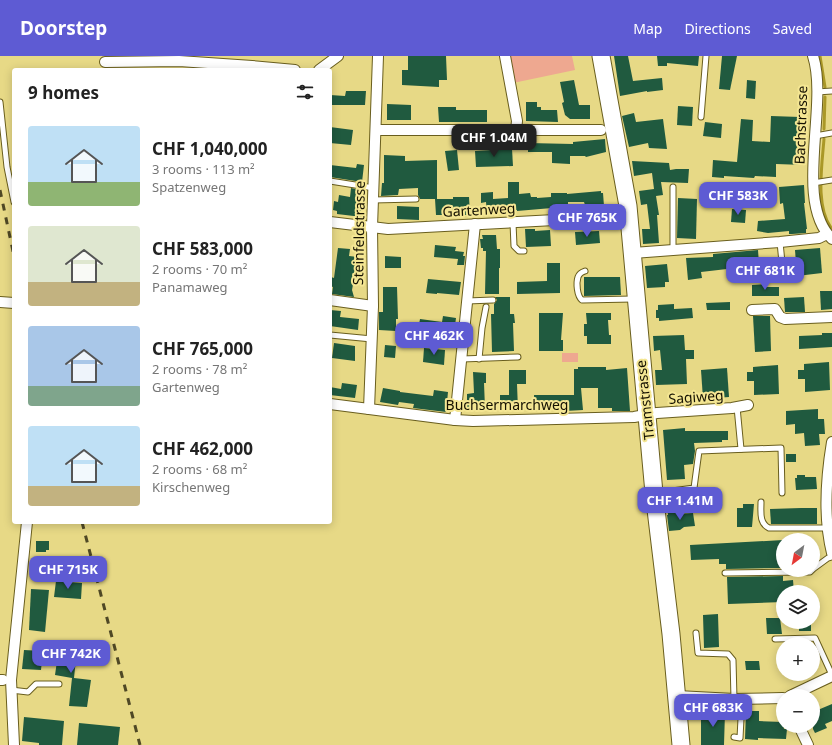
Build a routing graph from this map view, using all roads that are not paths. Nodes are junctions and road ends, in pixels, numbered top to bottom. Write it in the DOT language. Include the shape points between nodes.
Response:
graph roads {
  1 [pos="338,56"];
  2 [pos="378,56"];
  3 [pos="505,56"];
  4 [pos="601,56"];
  5 [pos="706,56"];
  6 [pos="813,56"];
  7 [pos="105,62"];
  8 [pos="274,68"];
  9 [pos="322,68"];
  10 [pos="832,91"];
  11 [pos="817,92"];
  12 [pos="0,102"];
  13 [pos="701,117"];
  14 [pos="376,130"];
  15 [pos="516,130"];
  16 [pos="601,130"];
  17 [pos="832,133"];
  18 [pos="815,136"];
  19 [pos="832,180"];
  20 [pos="332,181"];
  21 [pos="819,181"];
  22 [pos="673,187"];
  23 [pos="374,188"];
  24 [pos="12,192"];
  25 [pos="416,199"];
  26 [pos="373,200"];
  27 [pos="630,216"];
  28 [pos="332,222"];
  29 [pos="513,223"];
  30 [pos="474,224"];
  31 [pos="372,227"];
  32 [pos="830,237"];
  33 [pos="780,242"];
  34 [pos="673,249"];
  35 [pos="524,251"];
  36 [pos="633,253"];
  37 [pos="585,271"];
  38 [pos="794,278"];
  39 [pos="636,299"];
  40 [pos="332,300"];
  41 [pos="493,300"];
  42 [pos="467,301"];
  43 [pos="0,302"];
  44 [pos="12,305"];
  45 [pos="373,306"];
  46 [pos="486,307"];
  47 [pos="752,310"];
  48 [pos="832,317"];
  49 [pos="332,335"];
  50 [pos="372,339"];
  51 [pos="518,357"];
  52 [pos="479,358"];
  53 [pos="462,359"];
  54 [pos="332,404"];
  55 [pos="748,405"];
  56 [pos="737,407"];
  57 [pos="369,409"];
  58 [pos="647,416"];
  59 [pos="455,420"];
  60 [pos="832,442"];
  61 [pos="741,449"];
  62 [pos="782,493"];
  63 [pos="654,494"];
  64 [pos="761,502"];
  65 [pos="27,524"];
  66 [pos="827,528"];
  67 [pos="832,553"];
  68 [pos="832,557"];
  69 [pos="820,564"];
  70 [pos="776,572"];
  71 [pos="725,573"];
  72 [pos="696,633"];
  73 [pos="775,639"];
  74 [pos="832,676"];
  75 [pos="59,684"];
  76 [pos="805,689"];
  77 [pos="11,690"];
  78 [pos="677,696"];
  79 [pos="776,698"];
  80 [pos="738,699"];
  81 [pos="802,733"];
  82 [pos="734,737"];
  83 [pos="14,745"];
  84 [pos="681,745"];
  85 [pos="808,745"];
  1 -- 9 [label="street"];
  2 -- 14 [label="street, Steinfeldstrasse"];
  3 -- 15 [label="street" via="517,121"];
  4 -- 27 [label="main road, Tramstrasse"];
  5 -- 13 [label="lane"];
  6 -- 11 [label="street, Bachstrasse"];
  7 -- 8 [label="street" via="178,61"];
  10 -- 11 [label="lane"];
  11 -- 18 [label="street, Bachstrasse"];
  12 -- 24 [label="lane"];
  14 -- 15 [label="street"];
  14 -- 23 [label="street, Steinfeldstrasse"];
  15 -- 16 [label="street"];
  17 -- 18 [label="lane"];
  18 -- 21 [label="street, Bachstrasse"];
  19 -- 21 [label="lane"];
  20 -- 23 [label="lane"];
  21 -- 32 [label="street, Bachstrasse" via="814,196 816,208 820,221"];
  22 -- 34 [label="lane"];
  23 -- 26 [label="street, Steinfeldstrasse"];
  25 -- 26 [label="lane"];
  26 -- 31 [label="street, Steinfeldstrasse"];
  27 -- 29 [label="street, Gartenweg"];
  27 -- 36 [label="main road, Tramstrasse"];
  28 -- 31 [label="street, Gartenweg"];
  29 -- 30 [label="street, Gartenweg"];
  29 -- 35 [label="lane" via="514,246 519,251"];
  30 -- 31 [label="street, Gartenweg" via="388,229"];
  30 -- 42 [label="street"];
  31 -- 45 [label="street, Steinfeldstrasse"];
  32 -- 33 [label="street"];
  33 -- 34 [label="street"];
  33 -- 38 [label="lane" via="783,273 788,278"];
  34 -- 36 [label="street"];
  36 -- 39 [label="main road, Tramstrasse"];
  37 -- 39 [label="lane" via="577,278 578,294 582,300"];
  39 -- 58 [label="main road, Tramstrasse"];
  40 -- 45 [label="street"];
  41 -- 42 [label="lane"];
  42 -- 53 [label="street"];
  43 -- 44 [label="street"];
  45 -- 50 [label="street, Steinfeldstrasse"];
  46 -- 52 [label="lane"];
  47 -- 48 [label="street" via="775,309 780,317 785,319"];
  49 -- 50 [label="lane"];
  50 -- 57 [label="street, Steinfeldstrasse"];
  51 -- 52 [label="lane"];
  52 -- 53 [label="lane"];
  53 -- 59 [label="street"];
  54 -- 57 [label="street, Buchsermarchweg"];
  55 -- 56 [label="street, Sagiweg"];
  56 -- 58 [label="street, Sagiweg"];
  56 -- 61 [label="lane"];
  57 -- 59 [label="street, Buchsermarchweg"];
  58 -- 59 [label="street, Buchsermarchweg"];
  58 -- 63 [label="main road, Tramstrasse"];
  60 -- 66 [label="street" via="826,503"];
  61 -- 62 [label="lane" via="781,448"];
  61 -- 63 [label="lane" via="699,451 694,488"];
  63 -- 78 [label="main road, Tramstrasse"];
  64 -- 66 [label="lane" via="761,520 763,525 769,528"];
  65 -- 77 [label="street"];
  66 -- 67 [label="street"];
  68 -- 69 [label="lane"];
  70 -- 71 [label="lane"];
  72 -- 80 [label="lane" via="698,653 728,654 733,660"];
  73 -- 74 [label="lane" via="815,638"];
  74 -- 76 [label="street"];
  75 -- 77 [label="lane" via="36,684 28,692"];
  77 -- 83 [label="street"];
  78 -- 80 [label="street"];
  78 -- 84 [label="main road, Tramstrasse"];
  79 -- 80 [label="street"];
  80 -- 82 [label="lane" via="740,738"];
  81 -- 85 [label="street"];
}
